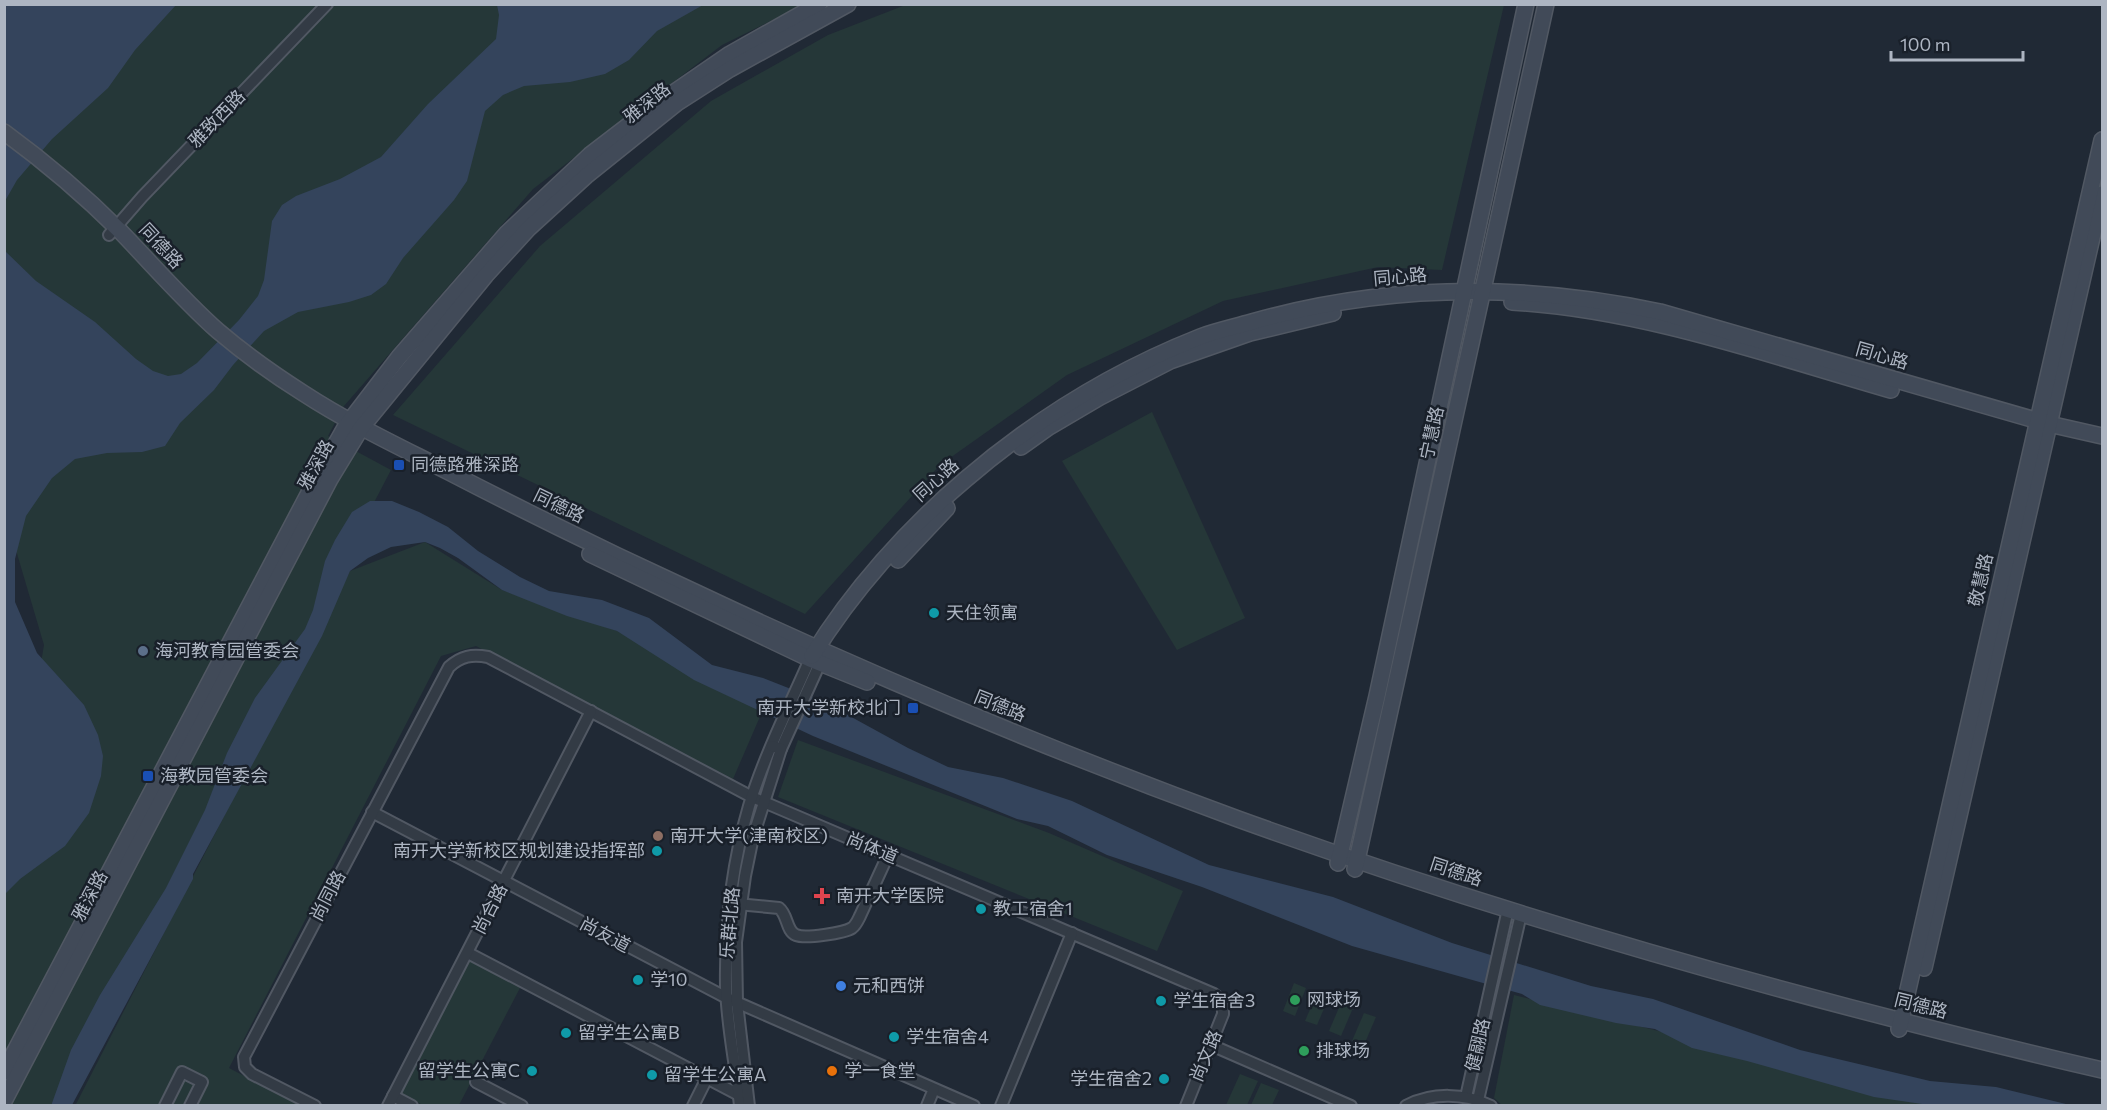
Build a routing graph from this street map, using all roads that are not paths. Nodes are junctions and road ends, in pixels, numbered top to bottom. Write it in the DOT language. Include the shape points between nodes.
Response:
graph roads {
  1 [pos="327,4"];
  2 [pos="819,4"];
  3 [pos="848,4"];
  4 [pos="1526,4"];
  5 [pos="1546,4"];
  6 [pos="4,132"];
  7 [pos="2103,140"];
  8 [pos="4,144"];
  9 [pos="47,170"];
  10 [pos="2103,194"];
  11 [pos="113,231"];
  12 [pos="1464,296"];
  13 [pos="1482,296"];
  14 [pos="329,414"];
  15 [pos="2042,427"];
  16 [pos="351,428"];
  17 [pos="2103,436"];
  18 [pos="2103,443"];
  19 [pos="339,452"];
  20 [pos="818,656"];
  21 [pos="458,658"];
  22 [pos="591,711"];
  23 [pos="758,799"];
  24 [pos="372,812"];
  25 [pos="888,855"];
  26 [pos="1339,859"];
  27 [pos="1356,865"];
  28 [pos="504,883"];
  29 [pos="736,903"];
  30 [pos="1513,916"];
  31 [pos="1072,933"];
  32 [pos="468,953"];
  33 [pos="732,1001"];
  34 [pos="1223,1006"];
  35 [pos="1905,1027"];
  36 [pos="1211,1046"];
  37 [pos="2103,1070"];
  38 [pos="4,1072"];
  39 [pos="707,1078"];
  40 [pos="2103,1079"];
  41 [pos="476,1082"];
  42 [pos="934,1089"];
  43 [pos="1466,1097"];
  44 [pos="1478,1100"];
  45 [pos="4,1101"];
  46 [pos="390,1101"];
  47 [pos="744,1101"];
  48 [pos="165,1106"];
  49 [pos="190,1106"];
  50 [pos="315,1106"];
  51 [pos="412,1106"];
  52 [pos="522,1106"];
  53 [pos="693,1106"];
  54 [pos="927,1106"];
  55 [pos="974,1106"];
  56 [pos="1001,1106"];
  57 [pos="1185,1106"];
  58 [pos="1351,1106"];
  59 [pos="1406,1106"];
  60 [pos="1491,1106"];
  1 -- 11 [label="street, 雅致西路"];
  2 -- 16 [label="main road, 雅深路" via="730,54 590,155 507,233 399,357"];
  3 -- 16 [label="main road, 雅深路" via="677,103 586,176 529,228"];
  4 -- 12 [label="main road, 宁慧路"];
  5 -- 13 [label="main road, 宁慧路"];
  6 -- 9 [label="main road, 同德路"];
  7 -- 15 [label="main road, 敬慧路"];
  8 -- 9 [label="main road, 同德路"];
  9 -- 11 [label="main road, 同德路"];
  10 -- 15 [label="main road, 敬慧路"];
  11 -- 14 [label="main road, 同德路" via="212,333"];
  12 -- 13 [label="main road, 同心路"];
  12 -- 20 [label="main road, 同心路" via="1384,296 1301,309 1202,337 1091,388 992,456 913,527 866,580"];
  12 -- 26 [label="main road, 宁慧路"];
  13 -- 15 [label="main road, 同心路" via="1559,294 1660,312"];
  13 -- 27 [label="main road, 宁慧路"];
  14 -- 16 [label="main road, 同德路"];
  14 -- 19 [label="main road"];
  15 -- 17 [label="main road, 同心路"];
  15 -- 18 [label="main road, 同心路"];
  15 -- 35 [label="main road, 敬慧路"];
  16 -- 19 [label="main road"];
  16 -- 20 [label="main road, 同德路"];
  19 -- 38 [label="main road, 雅深路"];
  19 -- 45 [label="main road, 雅深路"];
  20 -- 23 [label="street, 乐群北路" via="776,747"];
  20 -- 26 [label="main road, 同德路"];
  21 -- 22 [label="street, 尚体道" via="488,657"];
  21 -- 24 [label="street, 尚同路" via="449,667"];
  22 -- 23 [label="street, 尚体道"];
  22 -- 28 [label="street, 尚合路"];
  23 -- 25 [label="street, 尚体道"];
  23 -- 29 [label="street, 乐群北路" via="739,851"];
  24 -- 28 [label="street, 尚友道"];
  24 -- 50 [label="street, 尚同路" via="244,1057 245,1067 252,1074"];
  25 -- 29 [label="street" via="860,916 846,931 808,937 795,935 779,908"];
  25 -- 31 [label="street, 尚体道"];
  26 -- 27 [label="main road, 同德路"];
  27 -- 30 [label="main road, 同德路"];
  28 -- 32 [label="street, 尚合路"];
  28 -- 33 [label="street, 尚友道"];
  29 -- 33 [label="street, 乐群北路" via="727,930"];
  30 -- 35 [label="main road, 同德路"];
  30 -- 43 [label="street, 健翮路" via="1500,950"];
  30 -- 44 [label="street, 健翮路" via="1511,954"];
  31 -- 34 [label="street, 尚体道" via="1214,994"];
  31 -- 56 [label="street"];
  32 -- 39 [label="street"];
  32 -- 46 [label="street, 尚合路"];
  33 -- 42 [label="street, 尚友道"];
  33 -- 47 [label="street, 乐群北路"];
  34 -- 36 [label="street, 尚文路"];
  35 -- 37 [label="main road, 同德路"];
  35 -- 40 [label="main road, 同德路"];
  36 -- 57 [label="street, 尚文路"];
  36 -- 58 [label="street"];
  39 -- 47 [label="street"];
  39 -- 53 [label="street"];
  41 -- 52 [label="street"];
  42 -- 54 [label="street"];
  42 -- 55 [label="street, 尚友道"];
  43 -- 44 [label="street"];
  43 -- 59 [label="street" via="1430,1097"];
  44 -- 60 [label="street"];
  46 -- 51 [label="street"];
  48 -- 49 [label="street" via="182,1072 202,1082"];
}
